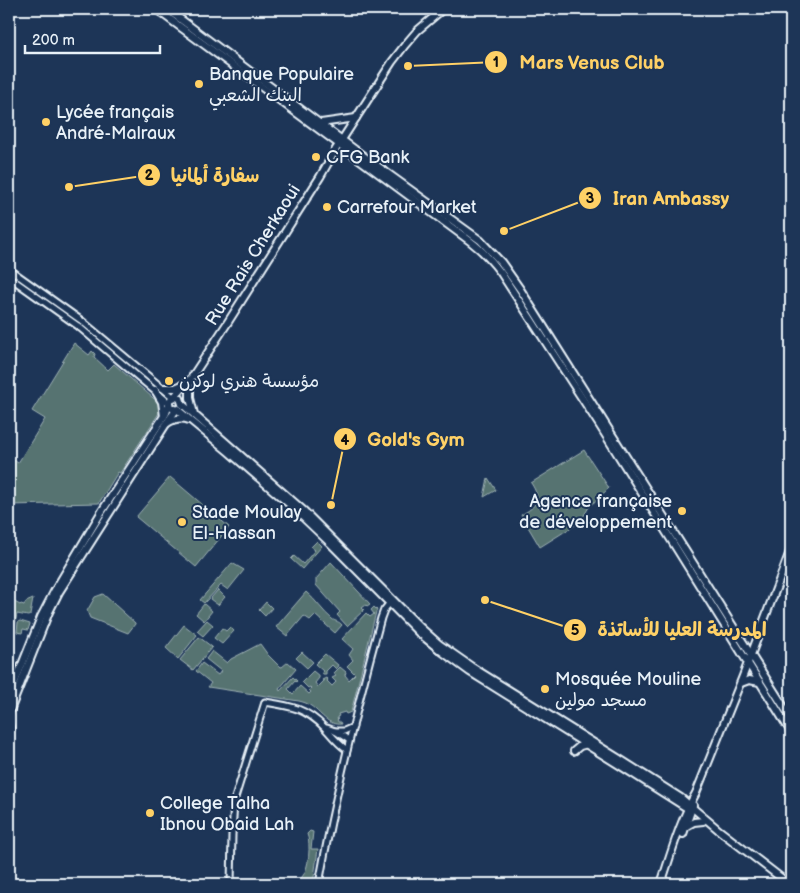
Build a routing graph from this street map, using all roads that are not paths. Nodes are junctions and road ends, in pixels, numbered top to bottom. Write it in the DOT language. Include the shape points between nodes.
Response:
graph roads {
  1 [pos="156,9"];
  2 [pos="167,9"];
  3 [pos="443,9"];
  4 [pos="356,118"];
  5 [pos="321,123"];
  6 [pos="341,142"];
  7 [pos="9,269"];
  8 [pos="9,277"];
  9 [pos="190,380"];
  10 [pos="163,388"];
  11 [pos="155,390"];
  12 [pos="171,401"];
  13 [pos="179,407"];
  14 [pos="164,416"];
  15 [pos="193,417"];
  16 [pos="165,425"];
  17 [pos="791,549"];
  18 [pos="391,601"];
  19 [pos="758,636"];
  20 [pos="740,638"];
  21 [pos="751,654"];
  22 [pos="748,663"];
  23 [pos="760,682"];
  24 [pos="741,683"];
  25 [pos="9,697"];
  26 [pos="9,713"];
  27 [pos="791,718"];
  28 [pos="9,724"];
  29 [pos="324,727"];
  30 [pos="353,727"];
  31 [pos="335,731"];
  32 [pos="9,732"];
  33 [pos="791,732"];
  34 [pos="349,740"];
  35 [pos="587,744"];
  36 [pos="347,750"];
  37 [pos="574,751"];
  38 [pos="690,808"];
  39 [pos="703,821"];
  40 [pos="685,827"];
  41 [pos="231,884"];
  42 [pos="319,884"];
  43 [pos="661,884"];
  44 [pos="665,884"];
  45 [pos="784,884"];
  46 [pos="789,884"];
  1 -- 6 [label="main road"];
  2 -- 5 [label="main road"];
  3 -- 4 [label="main road, Rue Rais Cherkaoui" via="404,45"];
  4 -- 5 [label="main road"];
  4 -- 6 [label="main road, Rue Rais Cherkaoui"];
  5 -- 6 [label="main road"];
  6 -- 9 [label="main road, Rue Rais Cherkaoui"];
  6 -- 20 [label="main road" via="480,240 501,262"];
  6 -- 22 [label="main road" via="470,241 497,267"];
  7 -- 10 [label="street" via="82,321"];
  8 -- 11 [label="street" via="78,326"];
  9 -- 10 [label="main road" via="175,388"];
  9 -- 12 [label="main road"];
  9 -- 13 [label="main road"];
  9 -- 15 [label="main road"];
  10 -- 12 [label="street"];
  11 -- 12 [label="street"];
  11 -- 14 [label="main road" via="162,402"];
  12 -- 13 [label="main road" via="172,409"];
  12 -- 13 [label="main road" via="180,398"];
  12 -- 14 [label="main road"];
  13 -- 15 [label="main road"];
  13 -- 16 [label="main road"];
  14 -- 25 [label="main road" via="54,590"];
  15 -- 16 [label="main road"];
  15 -- 18 [label="main road" via="304,511"];
  16 -- 26 [label="main road" via="58,592"];
  17 -- 19 [label="main road"];
  18 -- 30 [label="street" via="381,618"];
  18 -- 35 [label="main road" via="419,633 470,672"];
  18 -- 38 [label="main road" via="459,659 635,768"];
  19 -- 20 [label="main road"];
  19 -- 21 [label="main road"];
  20 -- 21 [label="main road"];
  21 -- 22 [label="main road"];
  21 -- 27 [label="main road"];
  22 -- 23 [label="main road"];
  22 -- 24 [label="main road"];
  23 -- 24 [label="main road"];
  23 -- 33 [label="main road"];
  24 -- 38 [label="main road"];
  28 -- 32 [label="main road"];
  29 -- 31 [label="street"];
  29 -- 36 [label="street"];
  29 -- 41 [label="street" via="295,707 265,702 234,801"];
  30 -- 31 [label="street"];
  30 -- 34 [label="street"];
  31 -- 34 [label="street"];
  34 -- 36 [label="street"];
  35 -- 37 [label="main road"];
  35 -- 38 [label="main road"];
  36 -- 42 [label="street"];
  38 -- 39 [label="main road"];
  38 -- 40 [label="main road"];
  38 -- 43 [label="main road"];
  38 -- 46 [label="main road"];
  39 -- 40 [label="main road"];
  39 -- 45 [label="main road"];
  40 -- 44 [label="main road"];
}
